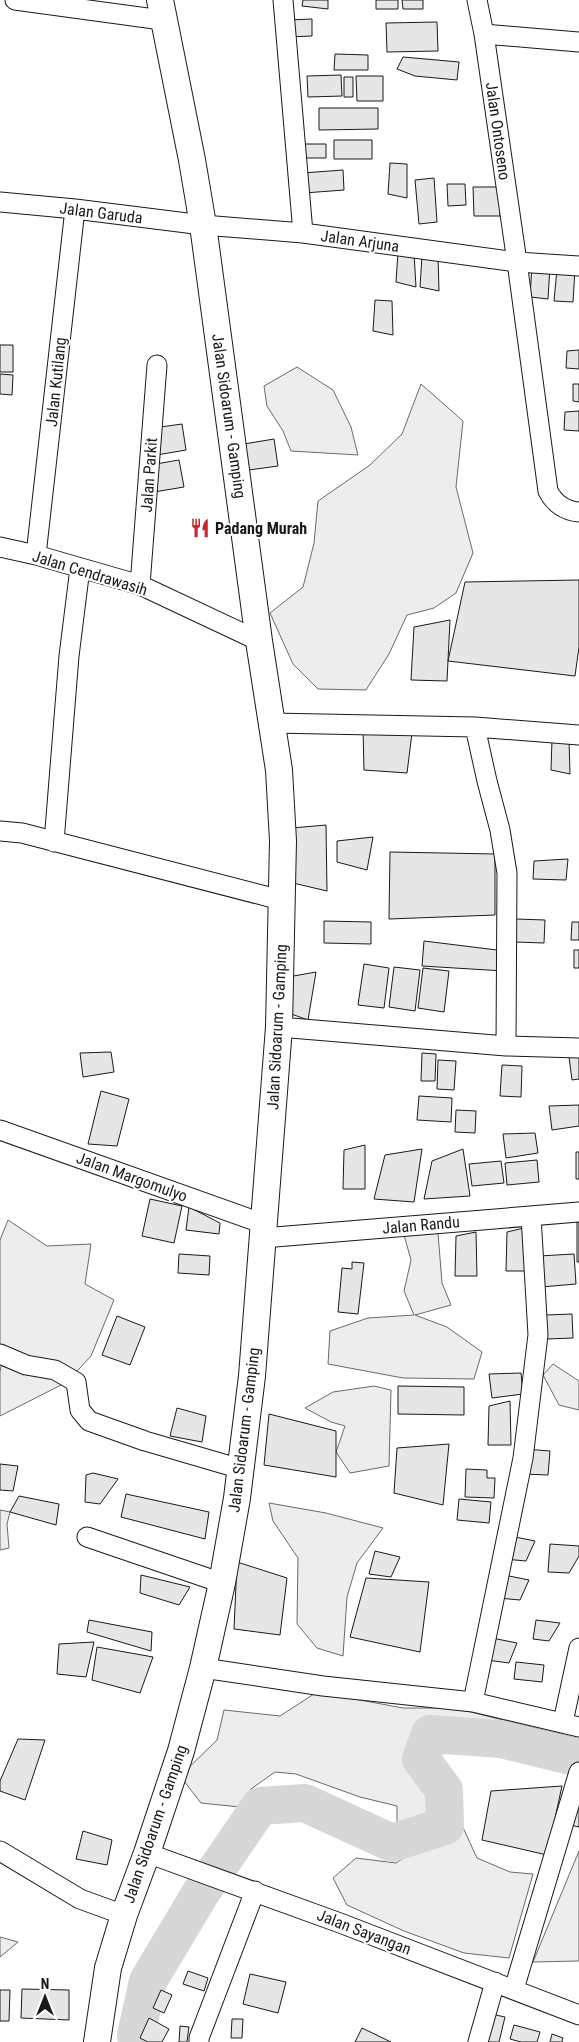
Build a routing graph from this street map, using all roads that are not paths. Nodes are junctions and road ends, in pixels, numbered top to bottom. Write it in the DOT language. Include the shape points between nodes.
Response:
graph roads {
  1 [pos="15,0"];
  2 [pos="282,0"];
  3 [pos="477,0"];
  4 [pos="161,10"];
  5 [pos="484,34"];
  6 [pos="579,42"];
  7 [pos="0,202"];
  8 [pos="75,209"];
  9 [pos="203,225"];
  10 [pos="303,233"];
  11 [pos="517,262"];
  12 [pos="579,266"];
  13 [pos="157,365"];
  14 [pos="579,512"];
  15 [pos="0,548"];
  16 [pos="36,556"];
  17 [pos="80,568"];
  18 [pos="140,585"];
  19 [pos="260,641"];
  20 [pos="271,723"];
  21 [pos="475,727"];
  22 [pos="579,735"];
  23 [pos="0,831"];
  24 [pos="54,842"];
  25 [pos="281,900"];
  26 [pos="279,1027"];
  27 [pos="506,1046"];
  28 [pos="579,1048"];
  29 [pos="0,1130"];
  30 [pos="579,1212"];
  31 [pos="532,1216"];
  32 [pos="264,1231"];
  33 [pos="0,1354"];
  34 [pos="241,1469"];
  35 [pos="87,1537"];
  36 [pos="222,1583"];
  37 [pos="579,1648"];
  38 [pos="203,1668"];
  39 [pos="473,1702"];
  40 [pos="571,1725"];
  41 [pos="579,1772"];
  42 [pos="0,1851"];
  43 [pos="147,1853"];
  44 [pos="255,1891"];
  45 [pos="124,1915"];
  46 [pos="495,1982"];
  47 [pos="514,1989"];
  48 [pos="579,2015"];
  49 [pos="97,2042"];
  50 [pos="199,2042"];
  51 [pos="478,2042"];
  1 -- 4 [label="street"];
  2 -- 10 [label="street"];
  3 -- 5 [label="street, Jalan Ontoseno"];
  4 -- 9 [label="main road, Jalan Sidoarum - Gamping"];
  5 -- 6 [label="street"];
  5 -- 11 [label="street, Jalan Ontoseno"];
  7 -- 8 [label="street, Jalan Garuda"];
  8 -- 9 [label="street, Jalan Garuda"];
  8 -- 16 [label="street, Jalan Kutilang"];
  9 -- 10 [label="street, Jalan Arjuna"];
  9 -- 19 [label="main road, Jalan Sidoarum - Gamping"];
  10 -- 11 [label="street, Jalan Arjuna"];
  11 -- 12 [label="street, Jalan Arjuna"];
  11 -- 14 [label="street, Jalan Ontoseno" via="548,491 553,501"];
  13 -- 18 [label="street, Jalan Parkit"];
  15 -- 16 [label="street, Jalan Cendrawasih"];
  16 -- 17 [label="street, Jalan Cendrawasih"];
  17 -- 18 [label="street, Jalan Cendrawasih"];
  17 -- 24 [label="street" via="69,656"];
  18 -- 19 [label="street, Jalan Cendrawasih"];
  19 -- 20 [label="main road, Jalan Sidoarum - Gamping"];
  20 -- 21 [label="street"];
  20 -- 25 [label="main road, Jalan Sidoarum - Gamping" via="282,815"];
  21 -- 22 [label="street"];
  21 -- 27 [label="street" via="507,873"];
  23 -- 24 [label="street"];
  24 -- 25 [label="street"];
  25 -- 26 [label="main road, Jalan Sidoarum - Gamping"];
  26 -- 27 [label="street"];
  26 -- 32 [label="main road, Jalan Sidoarum - Gamping"];
  27 -- 28 [label="street"];
  29 -- 32 [label="street, Jalan Margomulyo"];
  30 -- 31 [label="street, Jalan Randu"];
  31 -- 32 [label="street, Jalan Randu"];
  31 -- 39 [label="street" via="538,1335 536,1354 523,1458"];
  32 -- 34 [label="main road, Jalan Sidoarum - Gamping"];
  33 -- 34 [label="street" via="26,1365 55,1370 76,1382 80,1410 89,1420 144,1442"];
  34 -- 36 [label="main road, Jalan Sidoarum - Gamping"];
  35 -- 36 [label="street"];
  36 -- 38 [label="main road, Jalan Sidoarum - Gamping"];
  37 -- 40 [label="street"];
  38 -- 39 [label="street" via="323,1686"];
  38 -- 43 [label="main road, Jalan Sidoarum - Gamping" via="181,1750"];
  39 -- 40 [label="street"];
  41 -- 47 [label="street"];
  42 -- 45 [label="street" via="80,1899"];
  43 -- 44 [label="street, Jalan Sayangan"];
  43 -- 45 [label="main road, Jalan Sidoarum - Gamping"];
  44 -- 46 [label="street, Jalan Sayangan"];
  44 -- 50 [label="street"];
  45 -- 49 [label="main road, Jalan Sidoarum - Gamping" via="108,1968"];
  46 -- 47 [label="street, Jalan Sayangan"];
  46 -- 51 [label="street"];
  47 -- 48 [label="street, Jalan Sayangan"];
}
